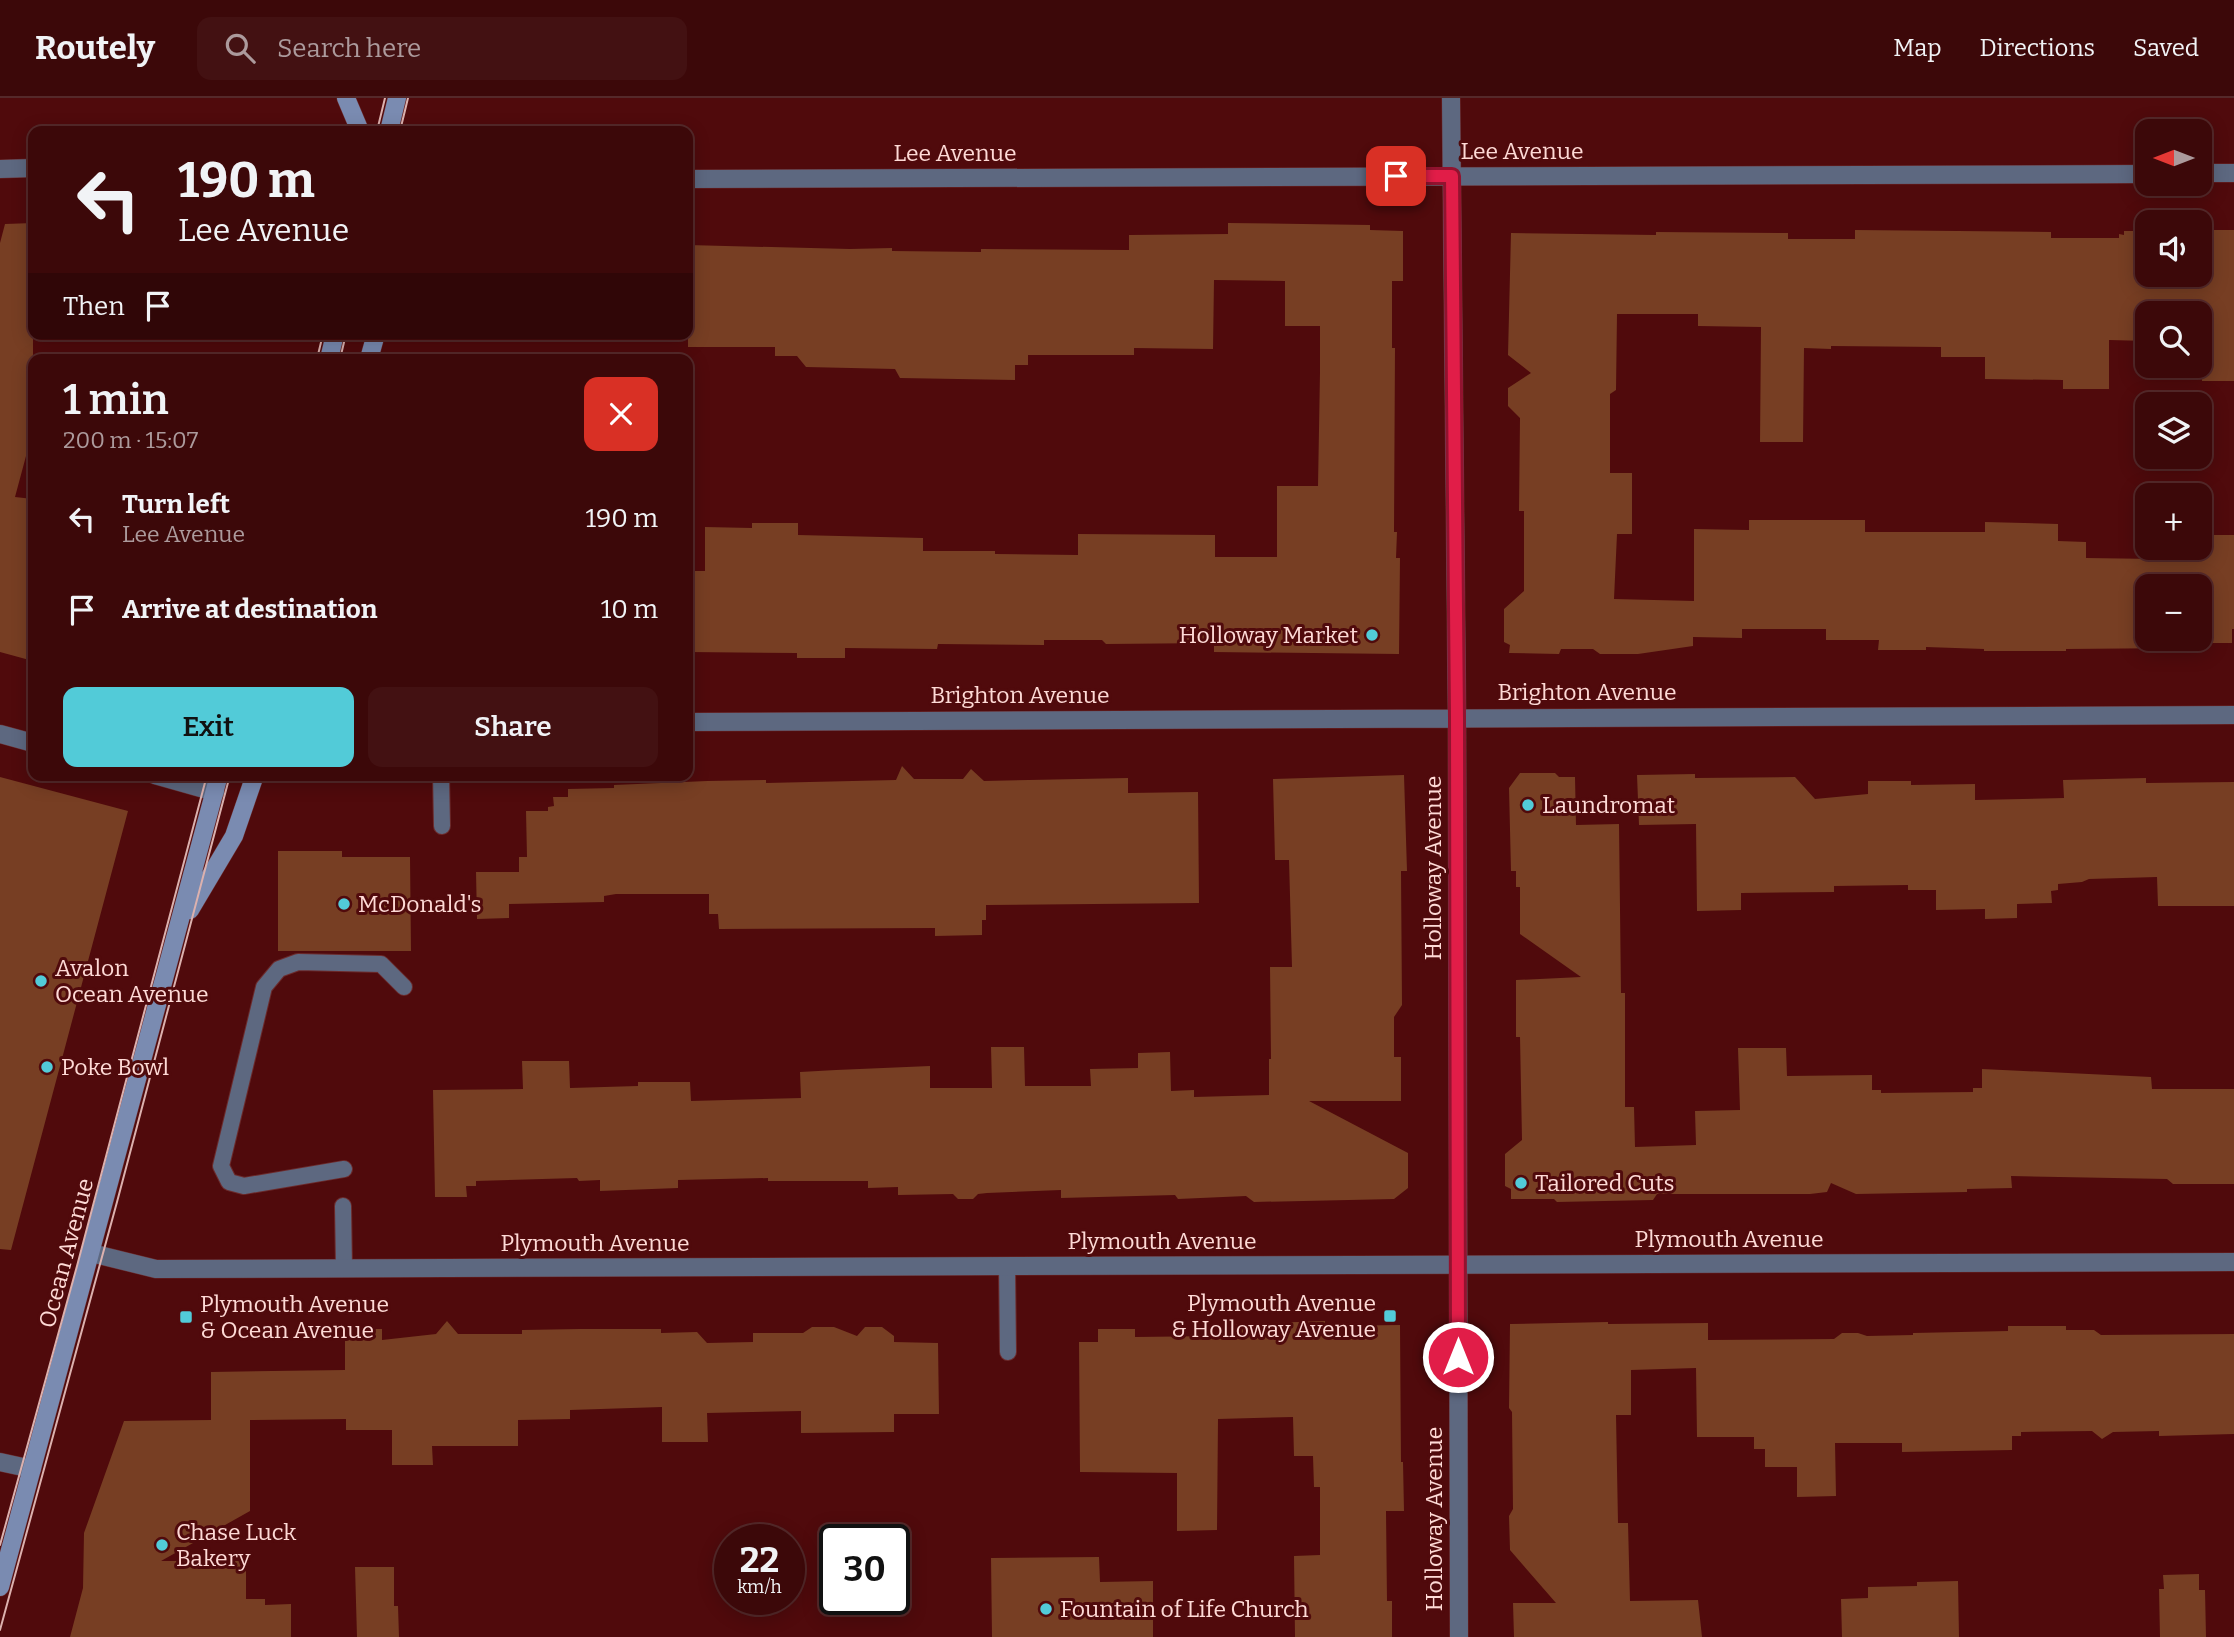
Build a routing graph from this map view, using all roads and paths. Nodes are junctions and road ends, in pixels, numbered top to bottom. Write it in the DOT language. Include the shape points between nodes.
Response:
graph roads {
  1 [pos="346,98"];
  2 [pos="397,98"];
  3 [pos="1451,98"];
  4 [pos="358,126"];
  5 [pos="390,126"];
  6 [pos="28,168"];
  7 [pos="0,169"];
  8 [pos="2135,173"];
  9 [pos="2212,173"];
  10 [pos="2234,173"];
  11 [pos="1452,176"];
  12 [pos="693,179"];
  13 [pos="2234,715"];
  14 [pos="1457,717"];
  15 [pos="693,722"];
  16 [pos="0,734"];
  17 [pos="28,742"];
  18 [pos="253,781"];
  19 [pos="441,781"];
  20 [pos="217,783"];
  21 [pos="442,826"];
  22 [pos="178,932"];
  23 [pos="404,987"];
  24 [pos="344,1169"];
  25 [pos="343,1206"];
  26 [pos="92,1253"];
  27 [pos="2234,1262"];
  28 [pos="1458,1264"];
  29 [pos="1007,1266"];
  30 [pos="344,1268"];
  31 [pos="1008,1352"];
  32 [pos="0,1462"];
  33 [pos="32,1469"];
  34 [pos="0,1587"];
  35 [pos="1459,1637"];
  1 -- 4 [label="main road"];
  2 -- 5 [label="main road"];
  3 -- 11 [label="street, Holloway Avenue"];
  6 -- 7 [label="street"];
  8 -- 11 [label="street, Lee Avenue"];
  9 -- 10 [label="street"];
  11 -- 12 [label="street, Lee Avenue"];
  11 -- 14 [label="street, Holloway Avenue"];
  13 -- 14 [label="street, Brighton Avenue"];
  14 -- 15 [label="street, Brighton Avenue"];
  14 -- 28 [label="street, Holloway Avenue"];
  16 -- 17 [label="street"];
  18 -- 22 [label="main road, Ocean Avenue" via="234,836"];
  19 -- 21 [label="lane"];
  20 -- 22 [label="main road, Ocean Avenue"];
  22 -- 26 [label="main road, Ocean Avenue"];
  23 -- 24 [label="lane" via="381,964 298,961 279,969 264,987 221,1166 229,1182 244,1185"];
  25 -- 30 [label="lane"];
  26 -- 30 [label="street, Plymouth Avenue" via="156,1269"];
  26 -- 33 [label="main road, Ocean Avenue"];
  27 -- 28 [label="street, Plymouth Avenue"];
  28 -- 29 [label="street, Plymouth Avenue"];
  28 -- 35 [label="street, Holloway Avenue"];
  29 -- 30 [label="street, Plymouth Avenue"];
  29 -- 31 [label="lane"];
  32 -- 33 [label="street"];
  33 -- 34 [label="main road, Ocean Avenue"];
}
